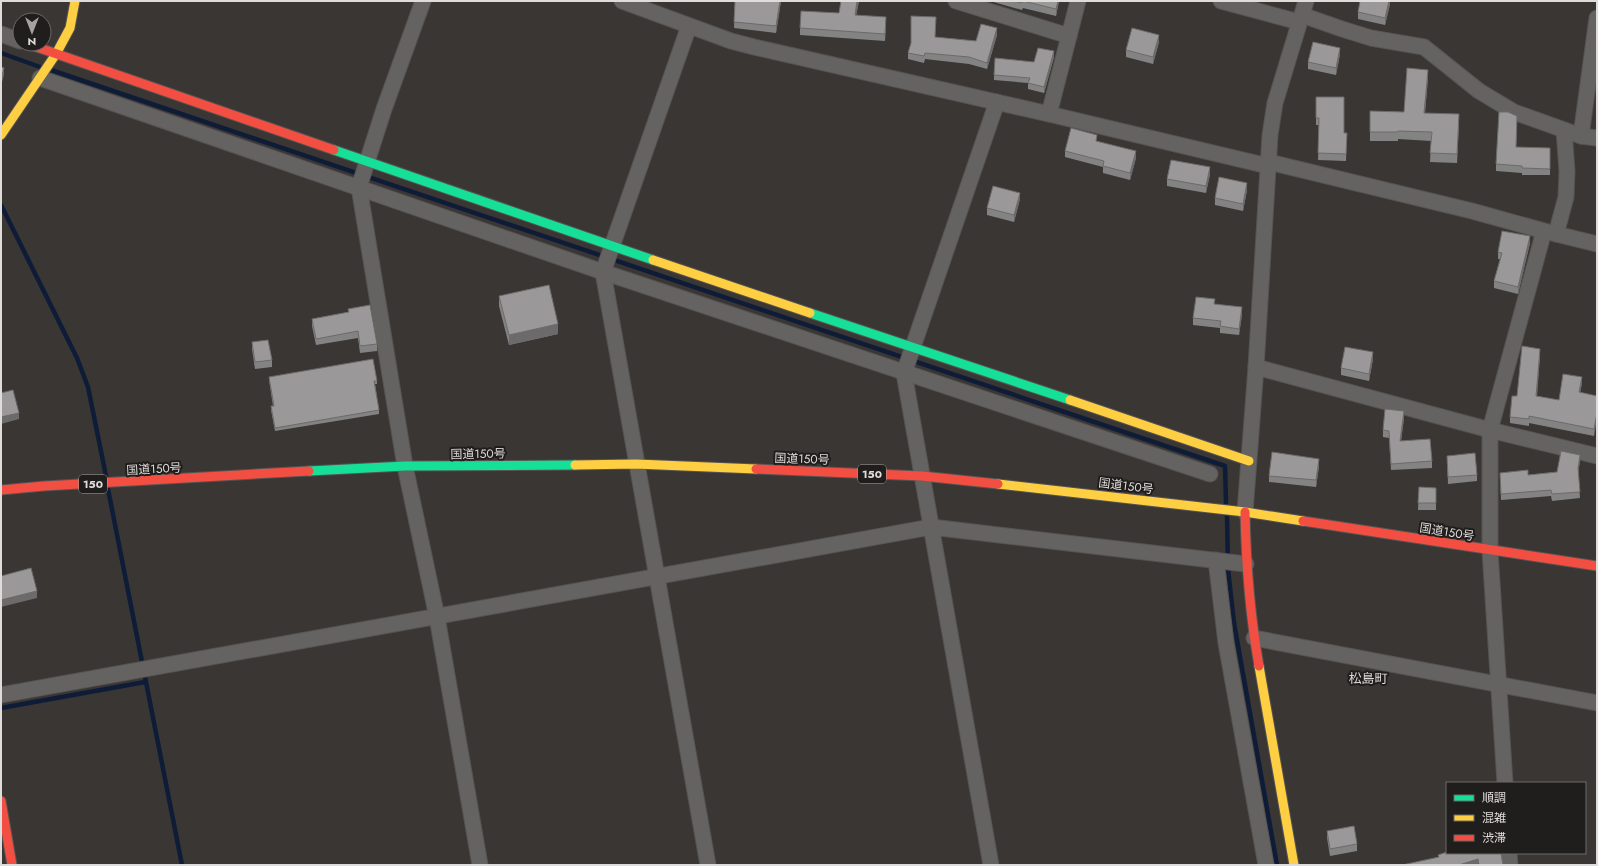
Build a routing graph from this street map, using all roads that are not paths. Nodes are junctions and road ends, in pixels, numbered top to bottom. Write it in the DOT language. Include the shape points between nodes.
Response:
graph roads {
  1 [pos="76,1"];
  2 [pos="423,1"];
  3 [pos="622,1"];
  4 [pos="956,1"];
  5 [pos="1078,1"];
  6 [pos="1221,1"];
  7 [pos="1302,13"];
  8 [pos="1597,18"];
  9 [pos="689,26"];
  10 [pos="1,34"];
  11 [pos="1069,36"];
  12 [pos="12,38"];
  13 [pos="50,52"];
  14 [pos="56,54"];
  15 [pos="40,78"];
  16 [pos="997,102"];
  17 [pos="1049,114"];
  18 [pos="1564,130"];
  19 [pos="1,135"];
  20 [pos="1581,136"];
  21 [pos="1597,138"];
  22 [pos="368,162"];
  23 [pos="1268,164"];
  24 [pos="359,187"];
  25 [pos="1550,232"];
  26 [pos="1597,244"];
  27 [pos="612,246"];
  28 [pos="603,272"];
  29 [pos="913,347"];
  30 [pos="1256,367"];
  31 [pos="904,373"];
  32 [pos="1157,430"];
  33 [pos="1490,430"];
  34 [pos="1149,454"];
  35 [pos="1597,456"];
  36 [pos="1249,461"];
  37 [pos="636,464"];
  38 [pos="405,466"];
  39 [pos="1210,474"];
  40 [pos="922,476"];
  41 [pos="1,490"];
  42 [pos="1245,512"];
  43 [pos="931,527"];
  44 [pos="1490,551"];
  45 [pos="1216,560"];
  46 [pos="1246,564"];
  47 [pos="1597,566"];
  48 [pos="656,577"];
  49 [pos="437,617"];
  50 [pos="1254,638"];
  51 [pos="1499,685"];
  52 [pos="1,695"];
  53 [pos="1597,703"];
  54 [pos="1505,782"];
  55 [pos="1,801"];
  56 [pos="1509,854"];
  57 [pos="12,865"];
  58 [pos="480,865"];
  59 [pos="708,865"];
  60 [pos="991,865"];
  61 [pos="1266,865"];
  62 [pos="1294,865"];
  63 [pos="1510,865"];
  1 -- 14 [label="main road" via="70,28"];
  2 -- 22 [label="street"];
  3 -- 9 [label="street"];
  4 -- 11 [label="street"];
  5 -- 11 [label="street"];
  6 -- 7 [label="street"];
  7 -- 18 [label="street" via="1371,38 1424,47 1479,91 1514,112"];
  7 -- 23 [label="street" via="1275,103"];
  8 -- 20 [label="street"];
  9 -- 16 [label="street" via="754,47"];
  9 -- 27 [label="street"];
  10 -- 12 [label="street"];
  11 -- 17 [label="street"];
  13 -- 14 [label="main road"];
  14 -- 15 [label="main road"];
  14 -- 22 [label="main road"];
  15 -- 19 [label="main road"];
  15 -- 24 [label="street"];
  16 -- 17 [label="street"];
  16 -- 29 [label="street"];
  17 -- 23 [label="street"];
  18 -- 20 [label="street"];
  18 -- 25 [label="street" via="1566,197"];
  20 -- 21 [label="street"];
  22 -- 24 [label="street"];
  22 -- 27 [label="main road"];
  23 -- 25 [label="street" via="1472,211"];
  23 -- 30 [label="street"];
  24 -- 28 [label="street"];
  24 -- 38 [label="street"];
  25 -- 26 [label="street"];
  25 -- 33 [label="street"];
  27 -- 28 [label="street"];
  27 -- 29 [label="main road"];
  28 -- 31 [label="street"];
  28 -- 37 [label="street"];
  29 -- 31 [label="street"];
  29 -- 32 [label="main road"];
  30 -- 33 [label="street"];
  30 -- 36 [label="street"];
  31 -- 34 [label="street"];
  31 -- 40 [label="street"];
  32 -- 34 [label="street"];
  32 -- 36 [label="main road"];
  33 -- 35 [label="street"];
  33 -- 44 [label="street"];
  34 -- 39 [label="street"];
  36 -- 42 [label="street"];
  37 -- 38 [label="main road, 国道150号 / 150"];
  37 -- 40 [label="main road, 国道150号 / 150"];
  37 -- 48 [label="street"];
  38 -- 41 [label="main road, 国道150号 / 150"];
  38 -- 49 [label="street"];
  40 -- 42 [label="main road, 国道150号 / 150"];
  40 -- 43 [label="street"];
  42 -- 44 [label="main road, 国道150号 / 150"];
  42 -- 46 [label="main road"];
  43 -- 45 [label="street"];
  43 -- 48 [label="street"];
  43 -- 60 [label="street"];
  44 -- 47 [label="main road, 国道150号 / 150"];
  44 -- 51 [label="street"];
  45 -- 46 [label="street"];
  45 -- 61 [label="street" via="1226,643"];
  46 -- 50 [label="main road"];
  48 -- 49 [label="street"];
  48 -- 59 [label="street"];
  49 -- 52 [label="street"];
  49 -- 58 [label="street"];
  50 -- 51 [label="street"];
  50 -- 62 [label="main road"];
  51 -- 53 [label="street"];
  51 -- 54 [label="street"];
  55 -- 57 [label="main road"];
  56 -- 63 [label="street"];
}
